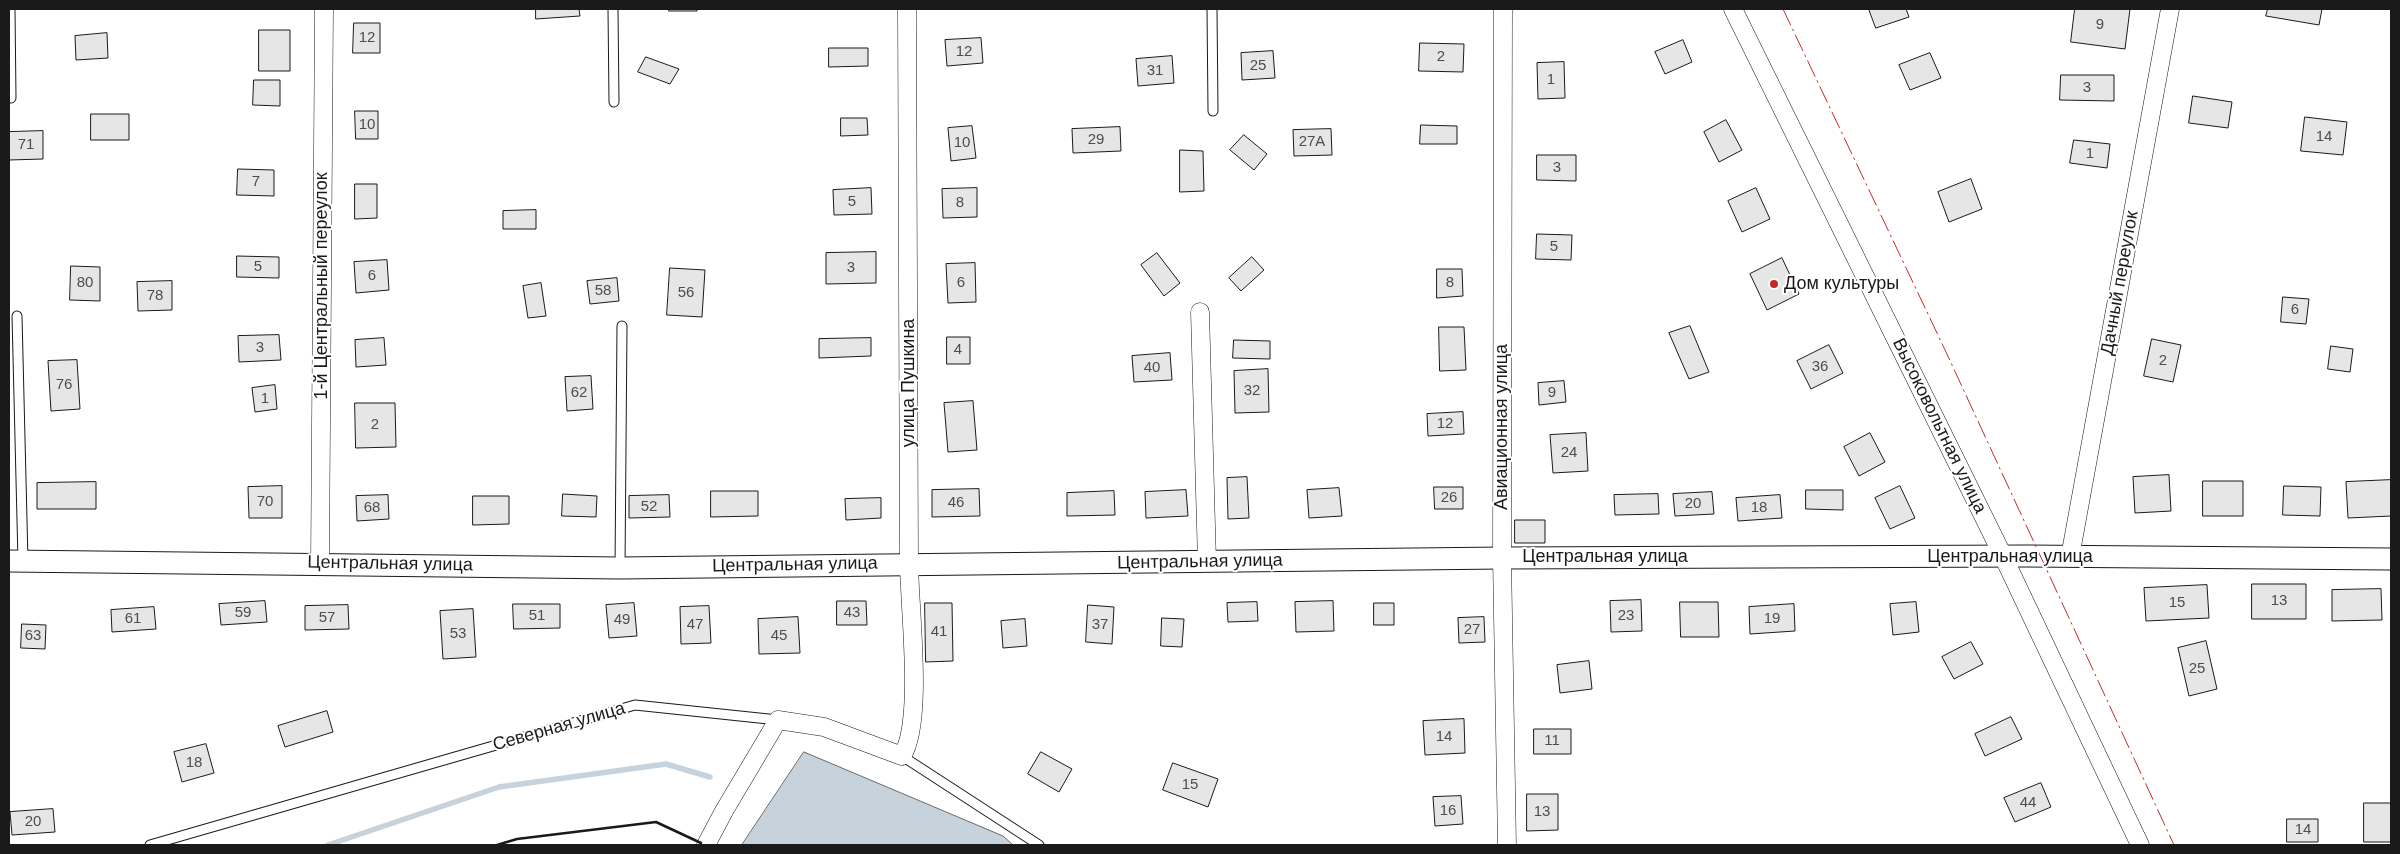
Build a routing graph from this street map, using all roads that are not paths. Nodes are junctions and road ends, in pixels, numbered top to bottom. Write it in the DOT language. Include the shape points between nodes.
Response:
graph roads {
  1 [pos="10,9"];
  2 [pos="324,9"];
  3 [pos="613,9"];
  4 [pos="907,9"];
  5 [pos="1212,9"];
  6 [pos="1503,9"];
  7 [pos="1733,9"];
  8 [pos="2170,9"];
  9 [pos="11,98"];
  10 [pos="614,102"];
  11 [pos="1213,111"];
  12 [pos="1200,312"];
  13 [pos="16,316"];
  14 [pos="622,326"];
  15 [pos="2003,556"];
  16 [pos="2070,557"];
  17 [pos="1502,558"];
  18 [pos="2391,559"];
  19 [pos="16,561"];
  20 [pos="1207,562"];
  21 [pos="320,563"];
  22 [pos="908,563"];
  23 [pos="620,568"];
  24 [pos="778,720"];
  25 [pos="902,756"];
  26 [pos="150,845"];
  27 [pos="706,845"];
  28 [pos="1039,845"];
  29 [pos="1507,845"];
  30 [pos="2140,845"];
  1 -- 9 [label="lane"];
  2 -- 21 [label="street, 1-й Центральный переулок"];
  3 -- 10 [label="lane"];
  4 -- 22 [label="street, улица Пушкина"];
  5 -- 11 [label="lane"];
  6 -- 17 [label="street, Авиационная улица"];
  7 -- 15 [label="street, Высоковольтная улица"];
  8 -- 16 [label="street, Дачный переулок"];
  12 -- 20 [label="street"];
  13 -- 19 [label="lane"];
  14 -- 23 [label="lane"];
  15 -- 16 [label="street, Центральная улица"];
  15 -- 17 [label="street, Центральная улица"];
  15 -- 30 [label="street, Высоковольтная улица"];
  16 -- 18 [label="street, Центральная улица"];
  17 -- 20 [label="street, Центральная улица"];
  17 -- 29 [label="street, Авиационная улица"];
  19 -- 21 [label="street, Центральная улица"];
  20 -- 22 [label="street, Центральная улица"];
  21 -- 23 [label="street, Центральная улица"];
  22 -- 23 [label="street, Центральная улица"];
  22 -- 25 [label="street, улица Пушкина" via="914,716 908,746"];
  24 -- 25 [label="street, Северная улица" via="824,727"];
  24 -- 26 [label="lane, Северная улица" via="635,705"];
  24 -- 27 [label="street"];
  25 -- 28 [label="lane, Северная улица"];
}
